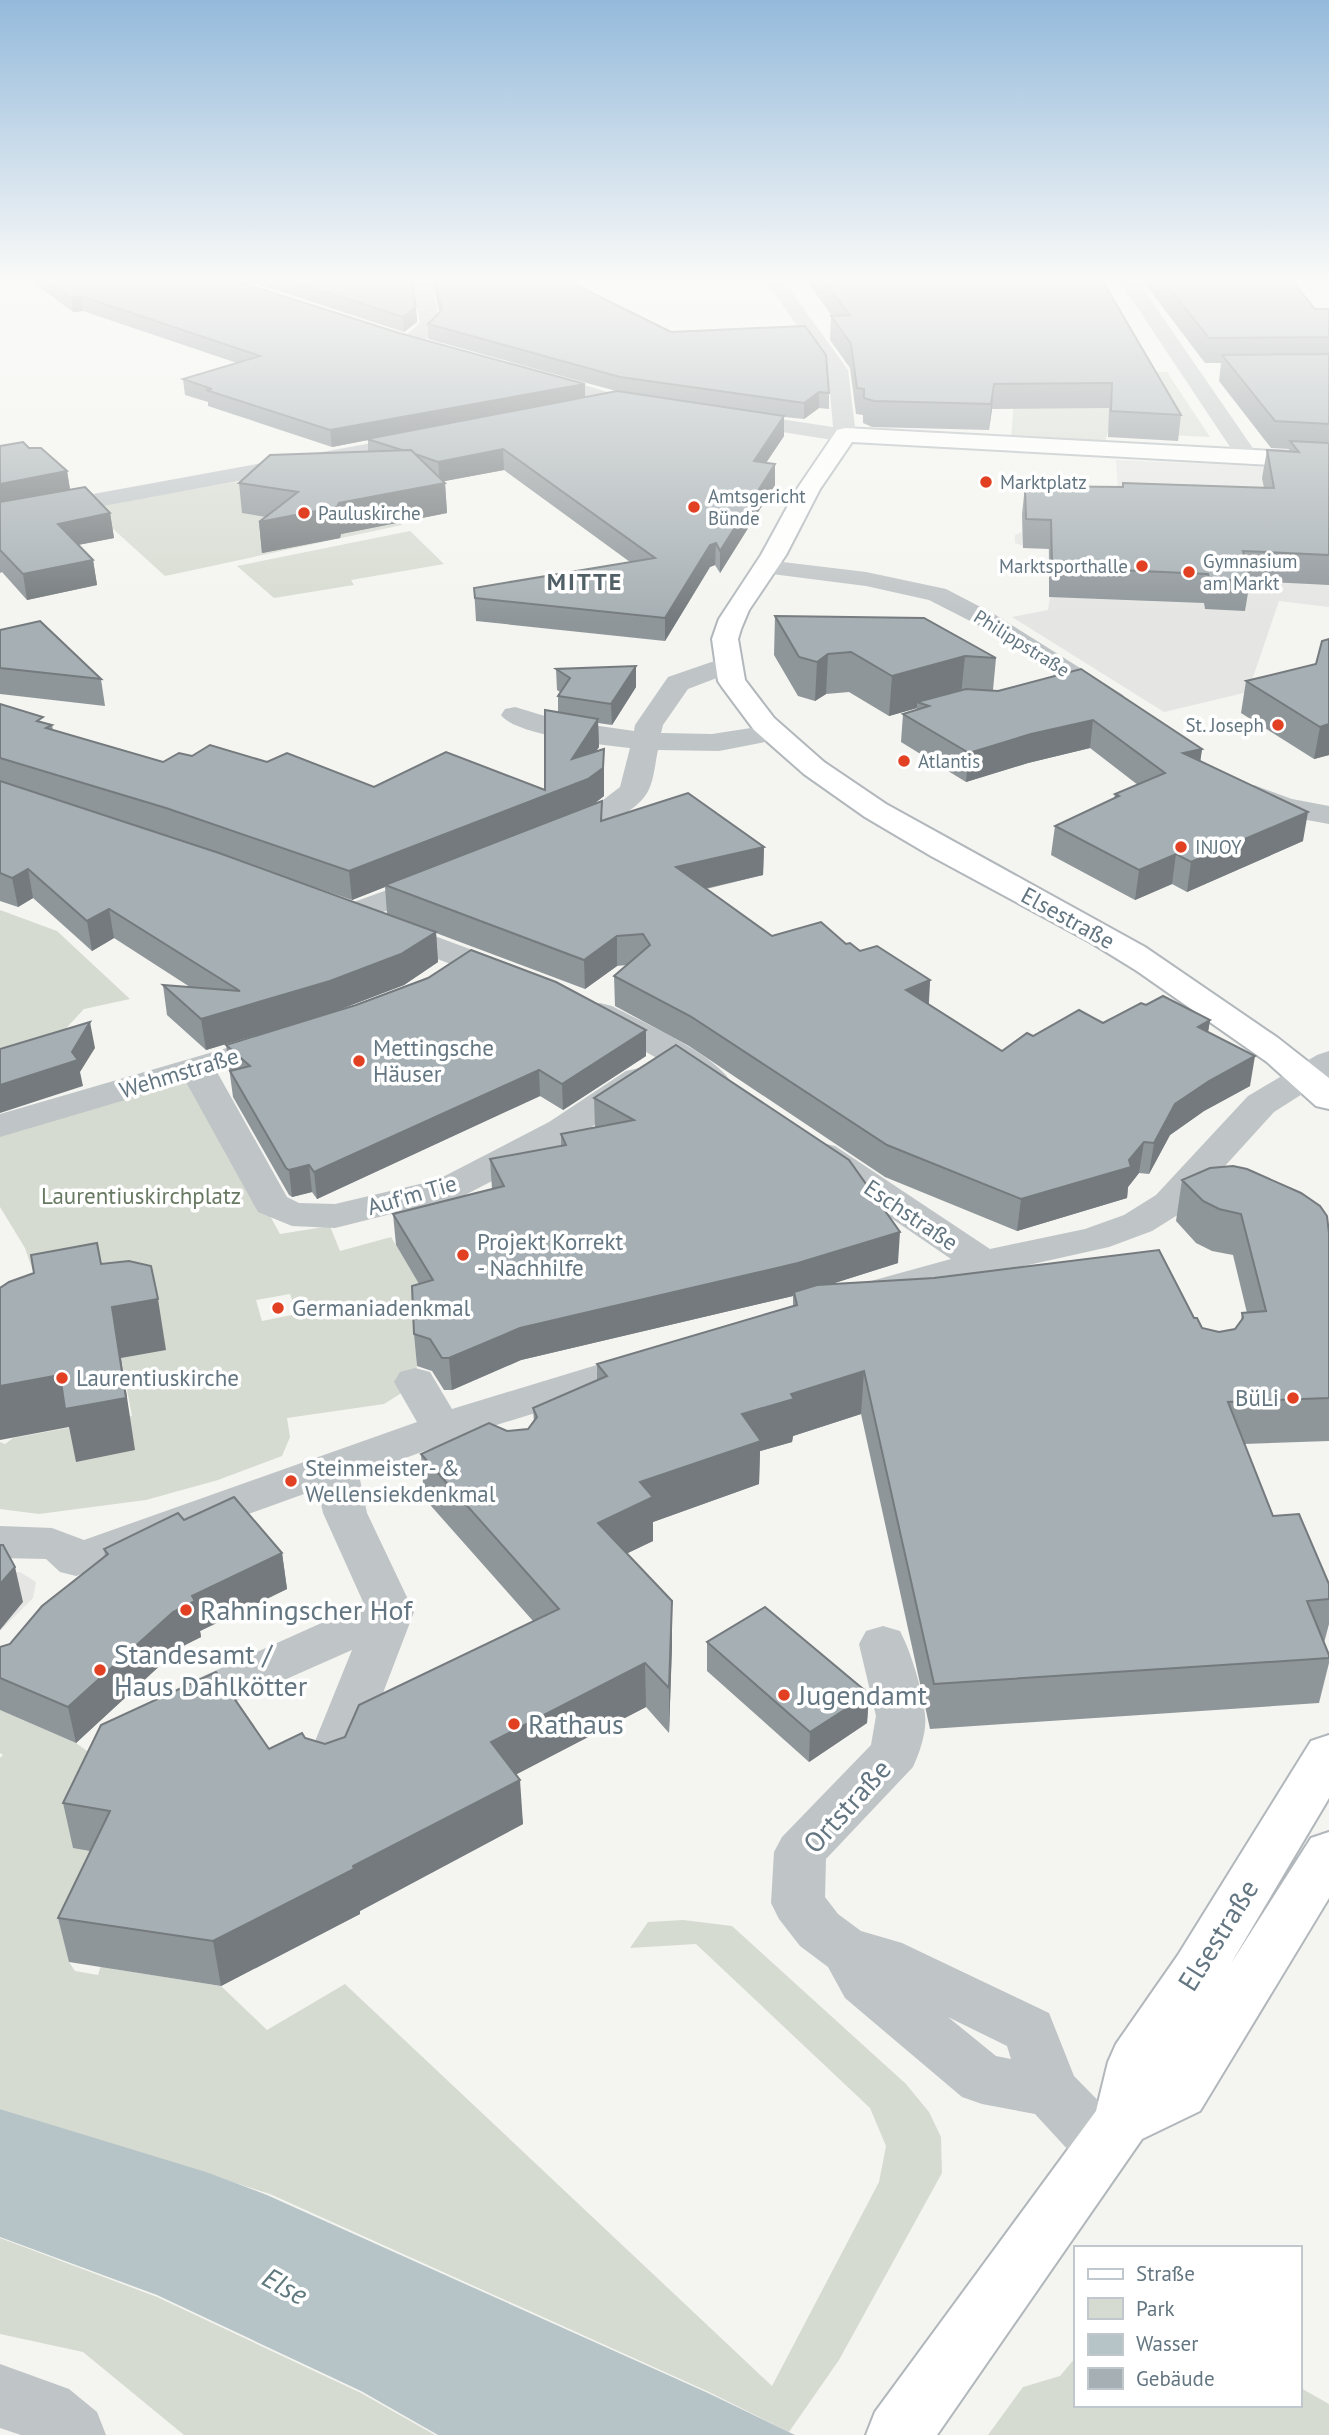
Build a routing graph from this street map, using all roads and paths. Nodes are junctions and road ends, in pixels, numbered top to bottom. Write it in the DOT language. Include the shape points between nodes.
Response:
graph roads {
  1 [pos="590,394"];
  2 [pos="841,394"];
  3 [pos="1205,394"];
  4 [pos="615,401"];
  5 [pos="672,408"];
  6 [pos="577,412"];
  7 [pos="713,415"];
  8 [pos="845,435"];
  9 [pos="447,436"];
  10 [pos="1248,457"];
  11 [pos="1329,461"];
  12 [pos="0,519"];
  13 [pos="766,567"];
  14 [pos="726,665"];
  15 [pos="1086,682"];
  16 [pos="1047,693"];
  17 [pos="1130,713"];
  18 [pos="515,715"];
  19 [pos="770,733"];
  20 [pos="647,740"];
  21 [pos="1228,781"];
  22 [pos="1329,815"];
  23 [pos="523,847"];
  24 [pos="463,870"];
  25 [pos="468,960"];
  26 [pos="439,978"];
  27 [pos="532,984"];
  28 [pos="589,998"];
  29 [pos="310,1032"];
  30 [pos="676,1055"];
  31 [pos="196,1068"];
  32 [pos="1321,1078"];
  33 [pos="734,1084"];
  34 [pos="0,1126"];
  35 [pos="797,1137"];
  36 [pos="1139,1223"];
  37 [pos="1158,1260"];
  38 [pos="983,1263"];
  39 [pos="842,1303"];
  40 [pos="683,1352"];
  41 [pos="415,1382"];
  42 [pos="457,1423"];
  43 [pos="506,1451"];
  44 [pos="336,1467"];
  45 [pos="0,1542"];
  46 [pos="391,1612"];
  47 [pos="883,1644"];
  48 [pos="207,1695"];
  49 [pos="1329,1755"];
  50 [pos="330,1766"];
  51 [pos="1329,1853"];
  52 [pos="1113,2133"];
  53 [pos="0,2396"];
  54 [pos="911,2416"];
  55 [pos="74,2435"];
  1 -- 4 [label="street"];
  2 -- 8 [label="street"];
  3 -- 10 [label="street"];
  4 -- 5 [label="street"];
  4 -- 6 [label="street"];
  7 -- 8 [label="street"];
  8 -- 10 [label="street"];
  8 -- 13 [label="street" via="815,477"];
  9 -- 12 [label="street"];
  10 -- 11 [label="street"];
  13 -- 14 [label="street" via="733,615 724,640"];
  13 -- 15 [label="street, Philippstraße" via="866,579 937,594"];
  14 -- 19 [label="street, Elsestraße" via="741,699"];
  14 -- 20 [label="street" via="678,683 649,725"];
  15 -- 16 [label="street"];
  15 -- 17 [label="street, Philippstraße"];
  18 -- 20 [label="street" via="535,724"];
  19 -- 20 [label="street" via="713,743"];
  19 -- 32 [label="street, Elsestraße" via="905,830 1048,905 1169,977"];
  20 -- 23 [label="street" via="634,791 601,816"];
  21 -- 22 [label="street" via="1284,806"];
  24 -- 25 [label="street" via="340,910"];
  25 -- 26 [label="street"];
  25 -- 27 [label="street"];
  28 -- 30 [label="street"];
  29 -- 31 [label="street, Wehmstraße"];
  30 -- 31 [label="street, Auf'm Tie" via="562,1130 450,1188 335,1216 292,1214 272,1204"];
  30 -- 33 [label="street"];
  31 -- 34 [label="street, Wehmstraße"];
  32 -- 36 [label="street" via="1261,1104 1170,1203"];
  35 -- 38 [label="street, Eschstraße"];
  36 -- 37 [label="street"];
  36 -- 38 [label="street" via="1095,1239"];
  38 -- 39 [label="street"];
  40 -- 42 [label="street"];
  41 -- 42 [label="street"];
  42 -- 43 [label="street"];
  42 -- 44 [label="street"];
  44 -- 45 [label="street" via="128,1543 69,1577 69,1550 53,1543"];
  44 -- 46 [label="street" via="345,1513"];
  46 -- 48 [label="street"];
  46 -- 50 [label="street"];
  47 -- 52 [label="street, Ortstraße" via="901,1716 895,1753 800,1852 798,1903 819,1930 847,1951 864,1981 982,2079 1051,2091"];
  49 -- 52 [label="street, Elsestraße" via="1136,2062"];
  51 -- 52 [label="street, Elsestraße" via="1180,2093"];
  52 -- 54 [label="street, Elsestraße"];
  53 -- 55 [label="street" via="46,2412"];
}
